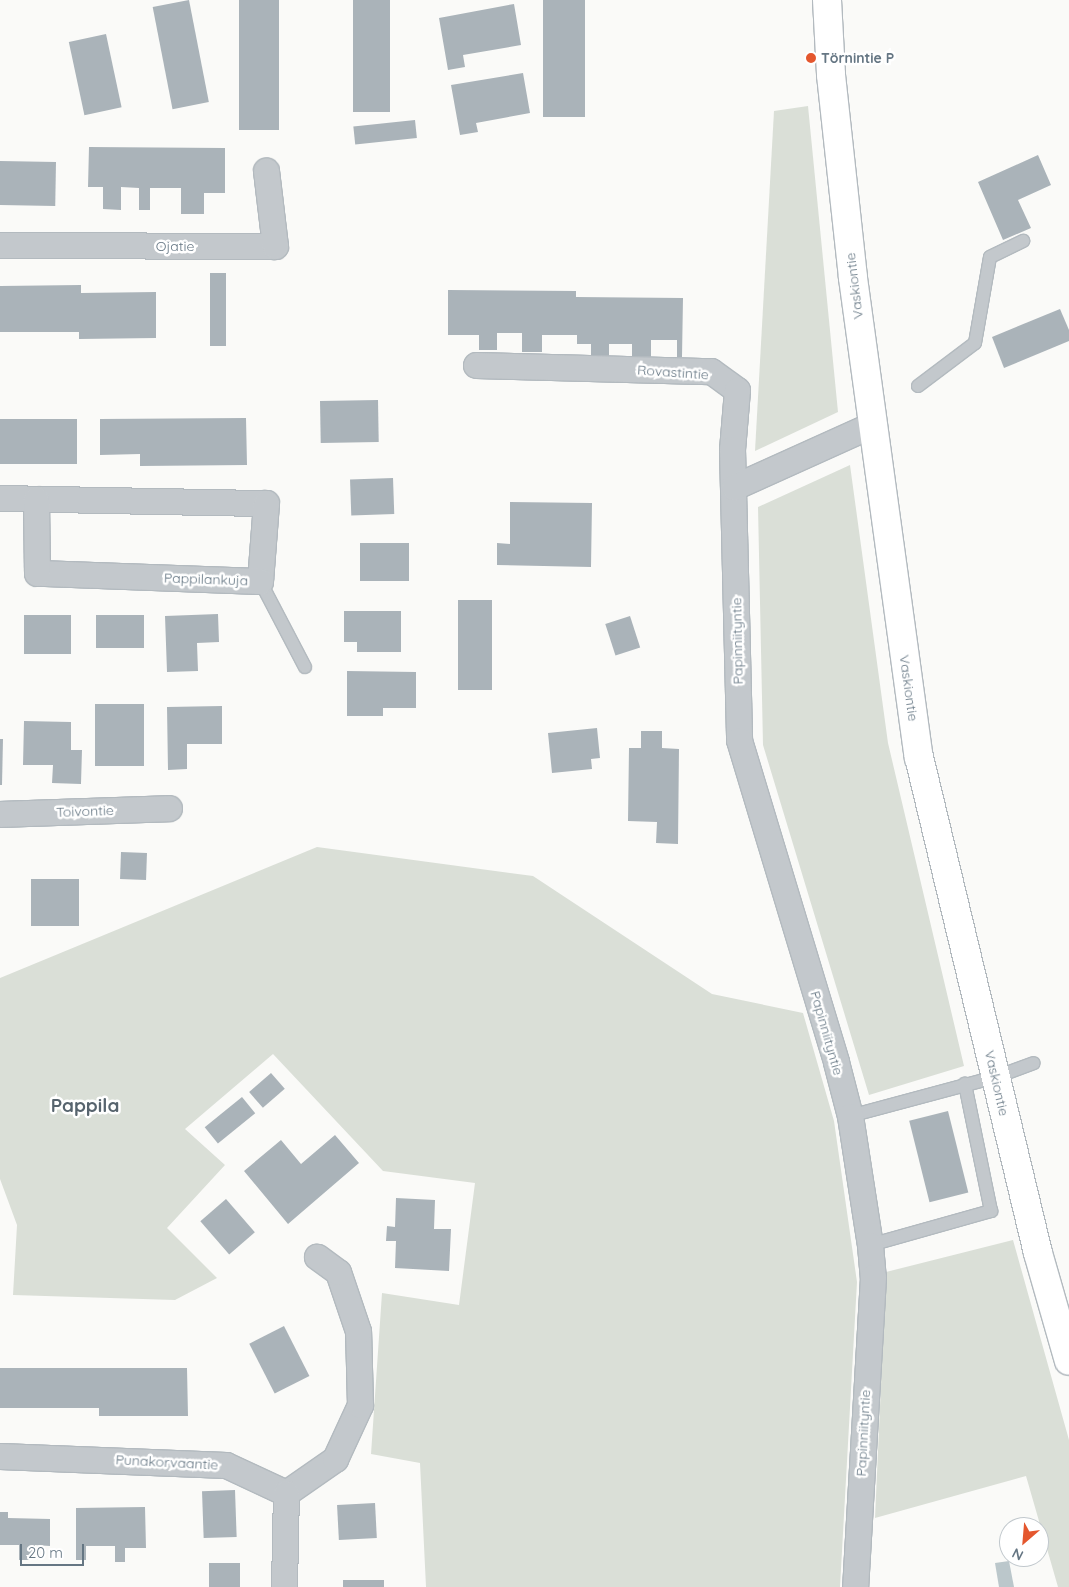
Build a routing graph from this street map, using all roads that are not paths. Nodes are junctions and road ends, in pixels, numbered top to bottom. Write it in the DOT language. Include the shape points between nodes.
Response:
graph roads {
  1 [pos="827,0"];
  2 [pos="266,171"];
  3 [pos="1023,241"];
  4 [pos="0,245"];
  5 [pos="476,365"];
  6 [pos="918,386"];
  7 [pos="871,425"];
  8 [pos="734,487"];
  9 [pos="0,498"];
  10 [pos="36,499"];
  11 [pos="260,581"];
  12 [pos="305,666"];
  13 [pos="169,808"];
  14 [pos="0,814"];
  15 [pos="1034,1063"];
  16 [pos="996,1077"];
  17 [pos="965,1084"];
  18 [pos="850,1116"];
  19 [pos="870,1245"];
  20 [pos="317,1257"];
  21 [pos="1069,1361"];
  22 [pos="0,1456"];
  23 [pos="286,1493"];
  24 [pos="284,1587"];
  25 [pos="855,1587"];
  1 -- 7 [label="main road, Vaskiontie" via="832,85"];
  2 -- 4 [label="street, Ojatie" via="275,246"];
  3 -- 6 [label="lane" via="990,257 975,343"];
  5 -- 8 [label="street, Rovastintie" via="712,371 738,390 732,449"];
  7 -- 8 [label="street"];
  7 -- 16 [label="main road, Vaskiontie" via="919,757"];
  8 -- 18 [label="street, Papinniityntie" via="739,740"];
  9 -- 10 [label="street, Pappilankuja"];
  10 -- 11 [label="street, Pappilankuja" via="37,573"];
  10 -- 11 [label="street, Pappilankuja" via="266,503"];
  11 -- 12 [label="lane"];
  13 -- 14 [label="street, Toivontie"];
  15 -- 16 [label="lane"];
  16 -- 17 [label="lane"];
  16 -- 21 [label="main road, Vaskiontie" via="1038,1253"];
  17 -- 18 [label="lane"];
  17 -- 19 [label="lane" via="991,1210"];
  18 -- 19 [label="street, Papinniityntie"];
  19 -- 25 [label="street, Papinniityntie" via="873,1277"];
  20 -- 23 [label="street" via="338,1272 358,1331 360,1405 335,1459"];
  22 -- 23 [label="street, Punakorvaantie" via="226,1465"];
  23 -- 24 [label="street"];
}
